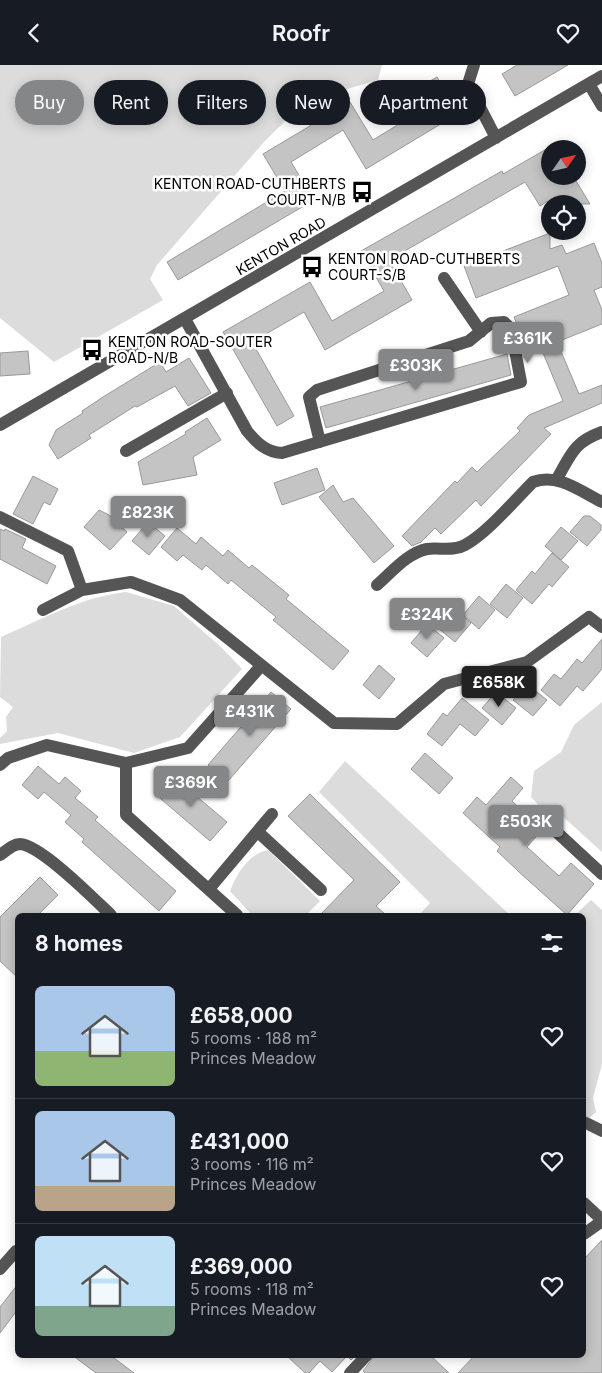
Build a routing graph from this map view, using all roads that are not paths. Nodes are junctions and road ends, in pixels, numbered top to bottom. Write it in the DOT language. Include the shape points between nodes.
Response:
graph roads {
  1 [pos="484,65"];
  2 [pos="472,69"];
  3 [pos="602,76"];
  4 [pos="588,84"];
  5 [pos="602,106"];
  6 [pos="496,138"];
  7 [pos="444,279"];
  8 [pos="186,319"];
  9 [pos="481,332"];
  10 [pos="228,393"];
  11 [pos="0,425"];
  12 [pos="602,431"];
  13 [pos="320,442"];
  14 [pos="126,451"];
  15 [pos="557,479"];
  16 [pos="602,502"];
  17 [pos="0,517"];
  18 [pos="377,585"];
  19 [pos="82,590"];
  20 [pos="43,610"];
  21 [pos="602,627"];
  22 [pos="261,666"];
  23 [pos="126,763"];
  24 [pos="0,765"];
  25 [pos="535,812"];
  26 [pos="272,814"];
  27 [pos="258,832"];
  28 [pos="0,855"];
  29 [pos="602,875"];
  30 [pos="208,889"];
  31 [pos="321,890"];
  32 [pos="109,913"];
  33 [pos="235,913"];
  34 [pos="586,1124"];
  35 [pos="602,1131"];
  36 [pos="586,1205"];
  37 [pos="602,1221"];
  38 [pos="586,1233"];
  39 [pos="15,1252"];
  40 [pos="0,1269"];
  41 [pos="364,1358"];
  42 [pos="350,1373"];
  1 -- 2 [label="street"];
  2 -- 6 [label="street" via="468,84"];
  3 -- 4 [label="street, KENTON ROAD"];
  4 -- 5 [label="street"];
  4 -- 6 [label="street, KENTON ROAD"];
  6 -- 8 [label="street, KENTON ROAD"];
  7 -- 9 [label="street"];
  8 -- 10 [label="street"];
  8 -- 11 [label="street, KENTON ROAD"];
  9 -- 13 [label="street" via="469,341 318,390 309,397"];
  9 -- 13 [label="street" via="491,323 504,322 511,329 521,382"];
  10 -- 13 [label="street" via="246,431 271,452 282,453"];
  10 -- 14 [label="street"];
  12 -- 15 [label="street" via="575,445"];
  15 -- 16 [label="street"];
  15 -- 18 [label="street" via="533,483 463,546 426,549 412,555"];
  17 -- 19 [label="street" via="68,551"];
  19 -- 20 [label="street"];
  19 -- 22 [label="street" via="131,582 180,600"];
  21 -- 22 [label="street" via="589,617 527,662 444,684 397,724 334,723"];
  22 -- 23 [label="street" via="188,748"];
  23 -- 24 [label="street" via="46,745 8,758"];
  23 -- 30 [label="street" via="126,815"];
  25 -- 29 [label="street"];
  26 -- 27 [label="street"];
  27 -- 30 [label="street"];
  27 -- 31 [label="street"];
  28 -- 32 [label="street" via="16,845 33,848 48,857"];
  30 -- 33 [label="street"];
  34 -- 35 [label="street"];
  36 -- 37 [label="street"];
  37 -- 38 [label="street"];
  39 -- 40 [label="street"];
  41 -- 42 [label="street"];
}
